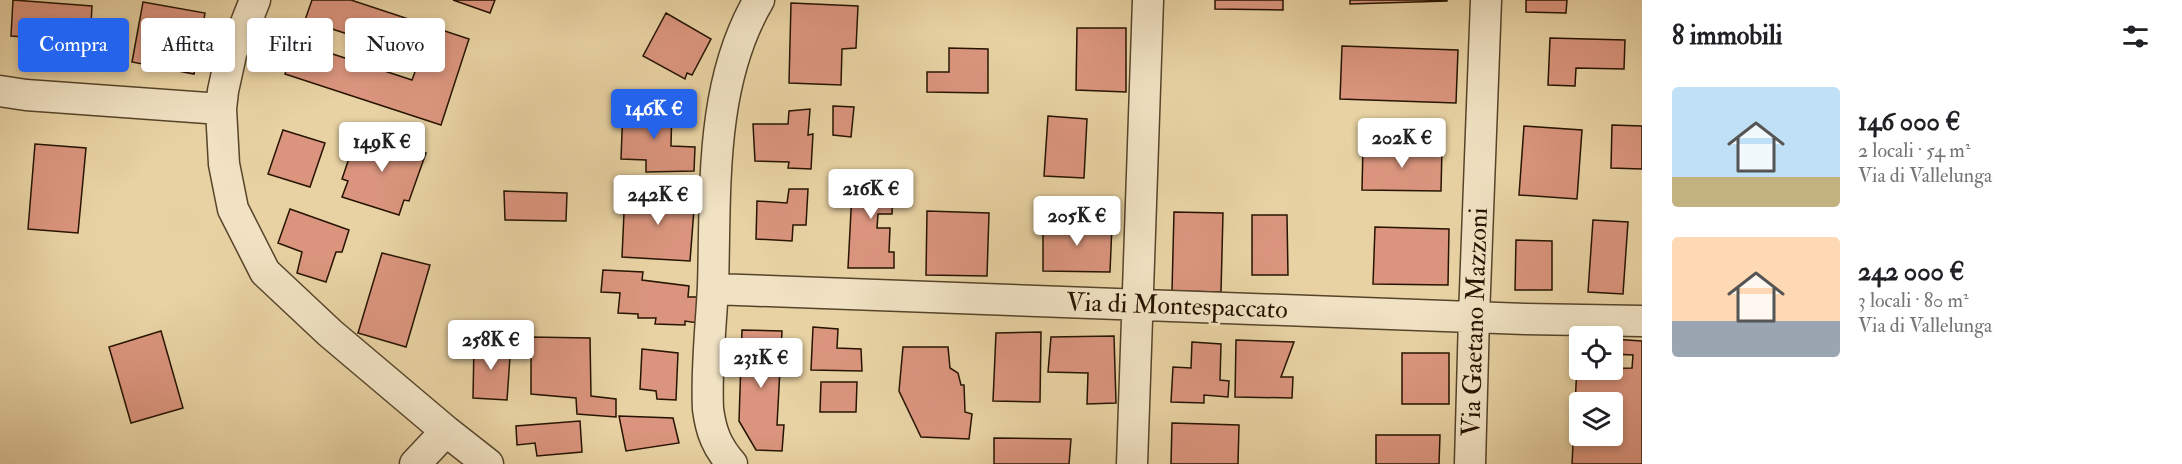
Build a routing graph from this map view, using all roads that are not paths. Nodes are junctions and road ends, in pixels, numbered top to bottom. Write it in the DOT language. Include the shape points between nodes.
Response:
graph roads {
  1 [pos="255,0"];
  2 [pos="759,0"];
  3 [pos="1148,0"];
  4 [pos="1486,0"];
  5 [pos="0,91"];
  6 [pos="221,109"];
  7 [pos="713,289"];
  8 [pos="1137,305"];
  9 [pos="1474,317"];
  10 [pos="1642,321"];
  11 [pos="446,431"];
  12 [pos="415,464"];
  13 [pos="460,464"];
  14 [pos="488,464"];
  15 [pos="732,464"];
  16 [pos="1132,464"];
  17 [pos="1470,464"];
  1 -- 6 [label="street" via="231,50"];
  2 -- 7 [label="street" via="735,56 725,97 716,191"];
  3 -- 8 [label="street"];
  4 -- 9 [label="street, Via Gaetano Mazzoni"];
  5 -- 6 [label="street"];
  6 -- 11 [label="street" via="224,164 233,209 265,272"];
  7 -- 8 [label="street, Via di Montespaccato"];
  7 -- 15 [label="street" via="708,409 712,434"];
  8 -- 9 [label="street, Via di Montespaccato"];
  8 -- 16 [label="street"];
  9 -- 10 [label="street, Via di Montespaccato"];
  9 -- 17 [label="street, Via Gaetano Mazzoni"];
  11 -- 12 [label="street"];
  11 -- 13 [label="street"];
  11 -- 14 [label="street"];
}
